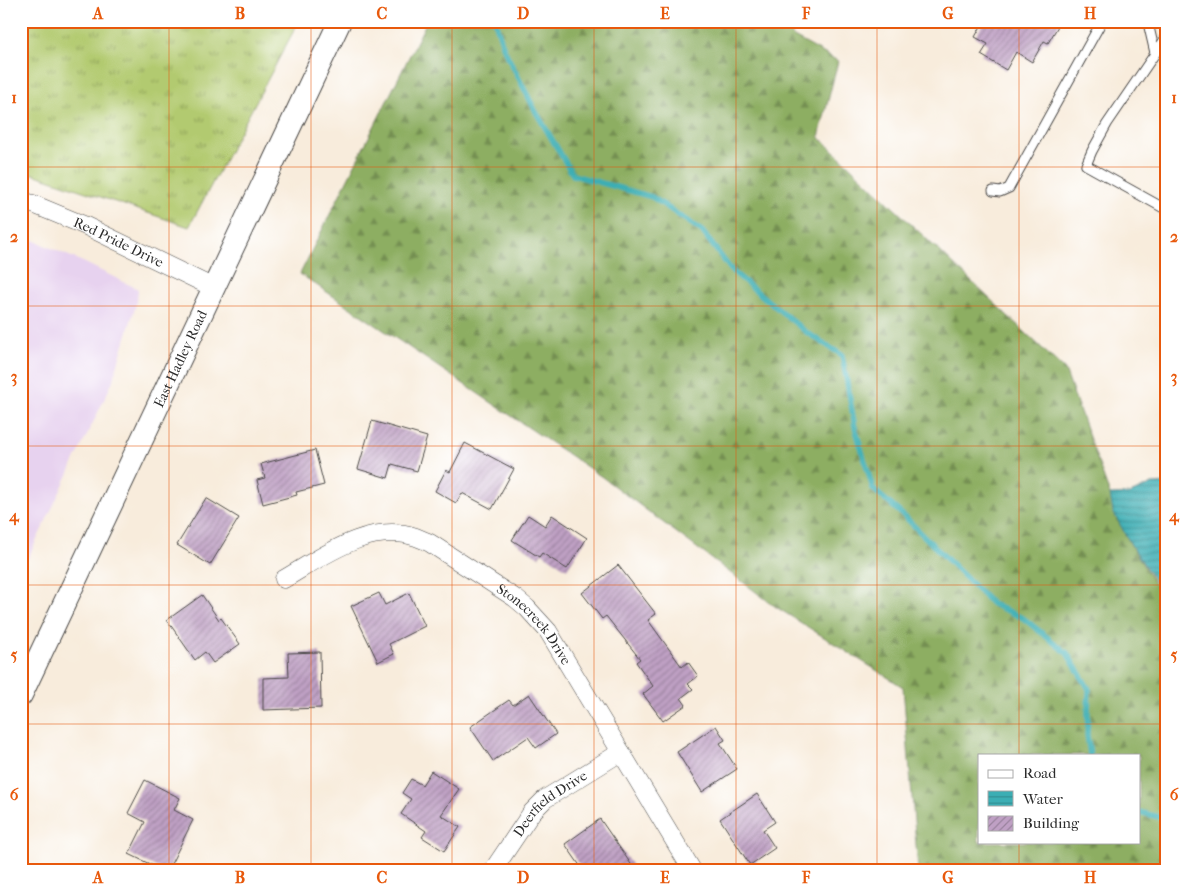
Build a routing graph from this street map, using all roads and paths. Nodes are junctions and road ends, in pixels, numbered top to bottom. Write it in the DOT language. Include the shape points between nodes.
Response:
graph roads {
  1 [pos="340,21"];
  2 [pos="1149,21"];
  3 [pos="1101,22"];
  4 [pos="1167,36"];
  5 [pos="1155,52"];
  6 [pos="993,191"];
  7 [pos="21,201"];
  8 [pos="1167,210"];
  9 [pos="214,288"];
  10 [pos="284,580"];
  11 [pos="21,695"];
  12 [pos="621,752"];
  13 [pos="493,870"];
  14 [pos="692,870"];
  1 -- 9 [label="street, East Hadley Road"];
  2 -- 5 [label="lane"];
  3 -- 6 [label="lane" via="1009,188"];
  4 -- 5 [label="lane"];
  5 -- 8 [label="lane" via="1107,124 1086,165"];
  7 -- 9 [label="street, Red Pride Drive" via="86,226"];
  9 -- 11 [label="street, East Hadley Road"];
  10 -- 12 [label="street, Stonecreek Drive" via="366,536 398,533 430,544 515,598 538,619"];
  12 -- 13 [label="street, Deerfield Drive" via="545,799 532,812"];
  12 -- 14 [label="street, Stonecreek Drive"];
}
